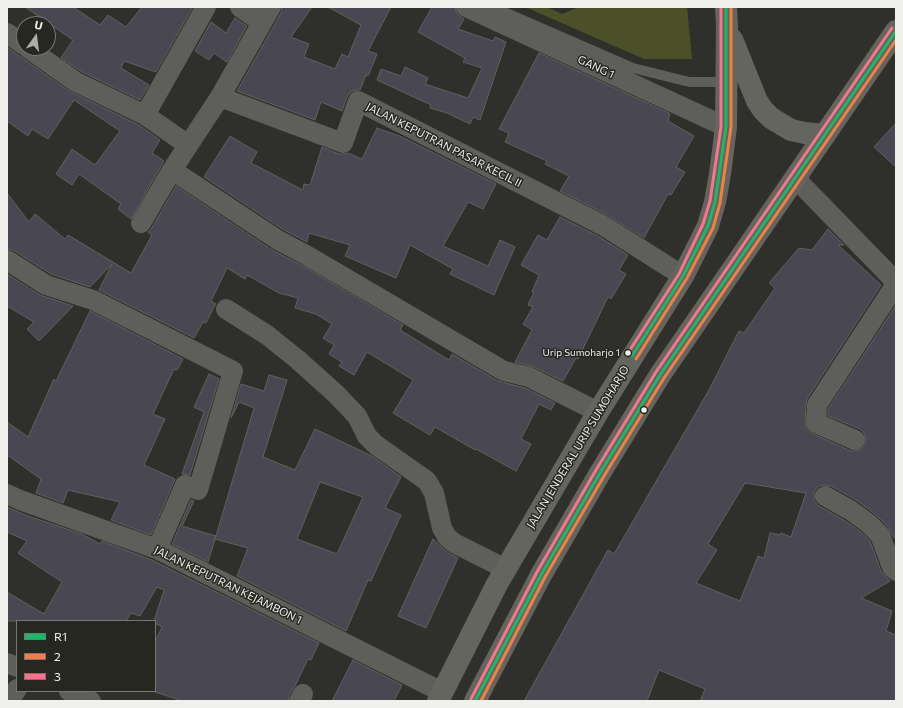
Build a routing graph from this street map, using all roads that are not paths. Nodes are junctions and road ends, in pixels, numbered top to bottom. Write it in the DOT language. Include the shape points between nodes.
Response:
graph roads {
  1 [pos="206,7"];
  2 [pos="240,7"];
  3 [pos="466,7"];
  4 [pos="493,7"];
  5 [pos="266,15"];
  6 [pos="727,16"];
  7 [pos="896,31"];
  8 [pos="7,33"];
  9 [pos="16,39"];
  10 [pos="39,56"];
  11 [pos="727,82"];
  12 [pos="220,97"];
  13 [pos="145,115"];
  14 [pos="726,127"];
  15 [pos="825,135"];
  16 [pos="188,145"];
  17 [pos="172,170"];
  18 [pos="796,179"];
  19 [pos="141,224"];
  20 [pos="7,260"];
  21 [pos="683,276"];
  22 [pos="896,283"];
  23 [pos="226,309"];
  24 [pos="598,412"];
  25 [pos="856,440"];
  26 [pos="7,494"];
  27 [pos="825,496"];
  28 [pos="157,549"];
  29 [pos="506,569"];
  30 [pos="896,571"];
  31 [pos="16,690"];
  32 [pos="71,692"];
  33 [pos="440,696"];
  34 [pos="9,701"];
  35 [pos="91,701"];
  36 [pos="475,701"];
  1 -- 13 [label="street"];
  2 -- 5 [label="street"];
  3 -- 14 [label="street, GANG 1"];
  4 -- 11 [label="lane" via="633,68 690,82"];
  5 -- 12 [label="street"];
  6 -- 11 [label="main road, JALAN JENDERAL URIP SUMOHARJO"];
  6 -- 15 [label="main road" via="754,96 763,110 790,130"];
  7 -- 15 [label="main road"];
  8 -- 9 [label="street"];
  10 -- 13 [label="street" via="76,82"];
  11 -- 14 [label="main road, JALAN JENDERAL URIP SUMOHARJO"];
  12 -- 16 [label="street"];
  12 -- 21 [label="street, JALAN KEPUTRAN PASAR KECIL II" via="343,143 358,101 604,226"];
  13 -- 16 [label="street"];
  14 -- 21 [label="main road, JALAN JENDERAL URIP SUMOHARJO" via="715,202 708,226"];
  15 -- 18 [label="main road"];
  16 -- 17 [label="street"];
  17 -- 19 [label="street"];
  17 -- 24 [label="street" via="278,240 504,371 530,377"];
  18 -- 22 [label="street"];
  18 -- 36 [label="main road" via="660,375 541,575"];
  20 -- 28 [label="street" via="46,285 93,300 233,371 198,490 185,485"];
  21 -- 24 [label="main road, JALAN JENDERAL URIP SUMOHARJO"];
  22 -- 25 [label="street" via="817,405 816,423"];
  23 -- 29 [label="street" via="267,335 297,359 357,416 367,436 376,446 427,481 434,493 442,528 447,537"];
  24 -- 29 [label="main road, JALAN JENDERAL URIP SUMOHARJO"];
  26 -- 28 [label="street, JALAN KEPUTRAN KEJAMBON 1"];
  27 -- 30 [label="street" via="850,510 880,535"];
  28 -- 33 [label="street, JALAN KEPUTRAN KEJAMBON 1"];
  29 -- 33 [label="main road, JALAN JENDERAL URIP SUMOHARJO"];
  31 -- 34 [label="street"];
  32 -- 35 [label="street"];
}
